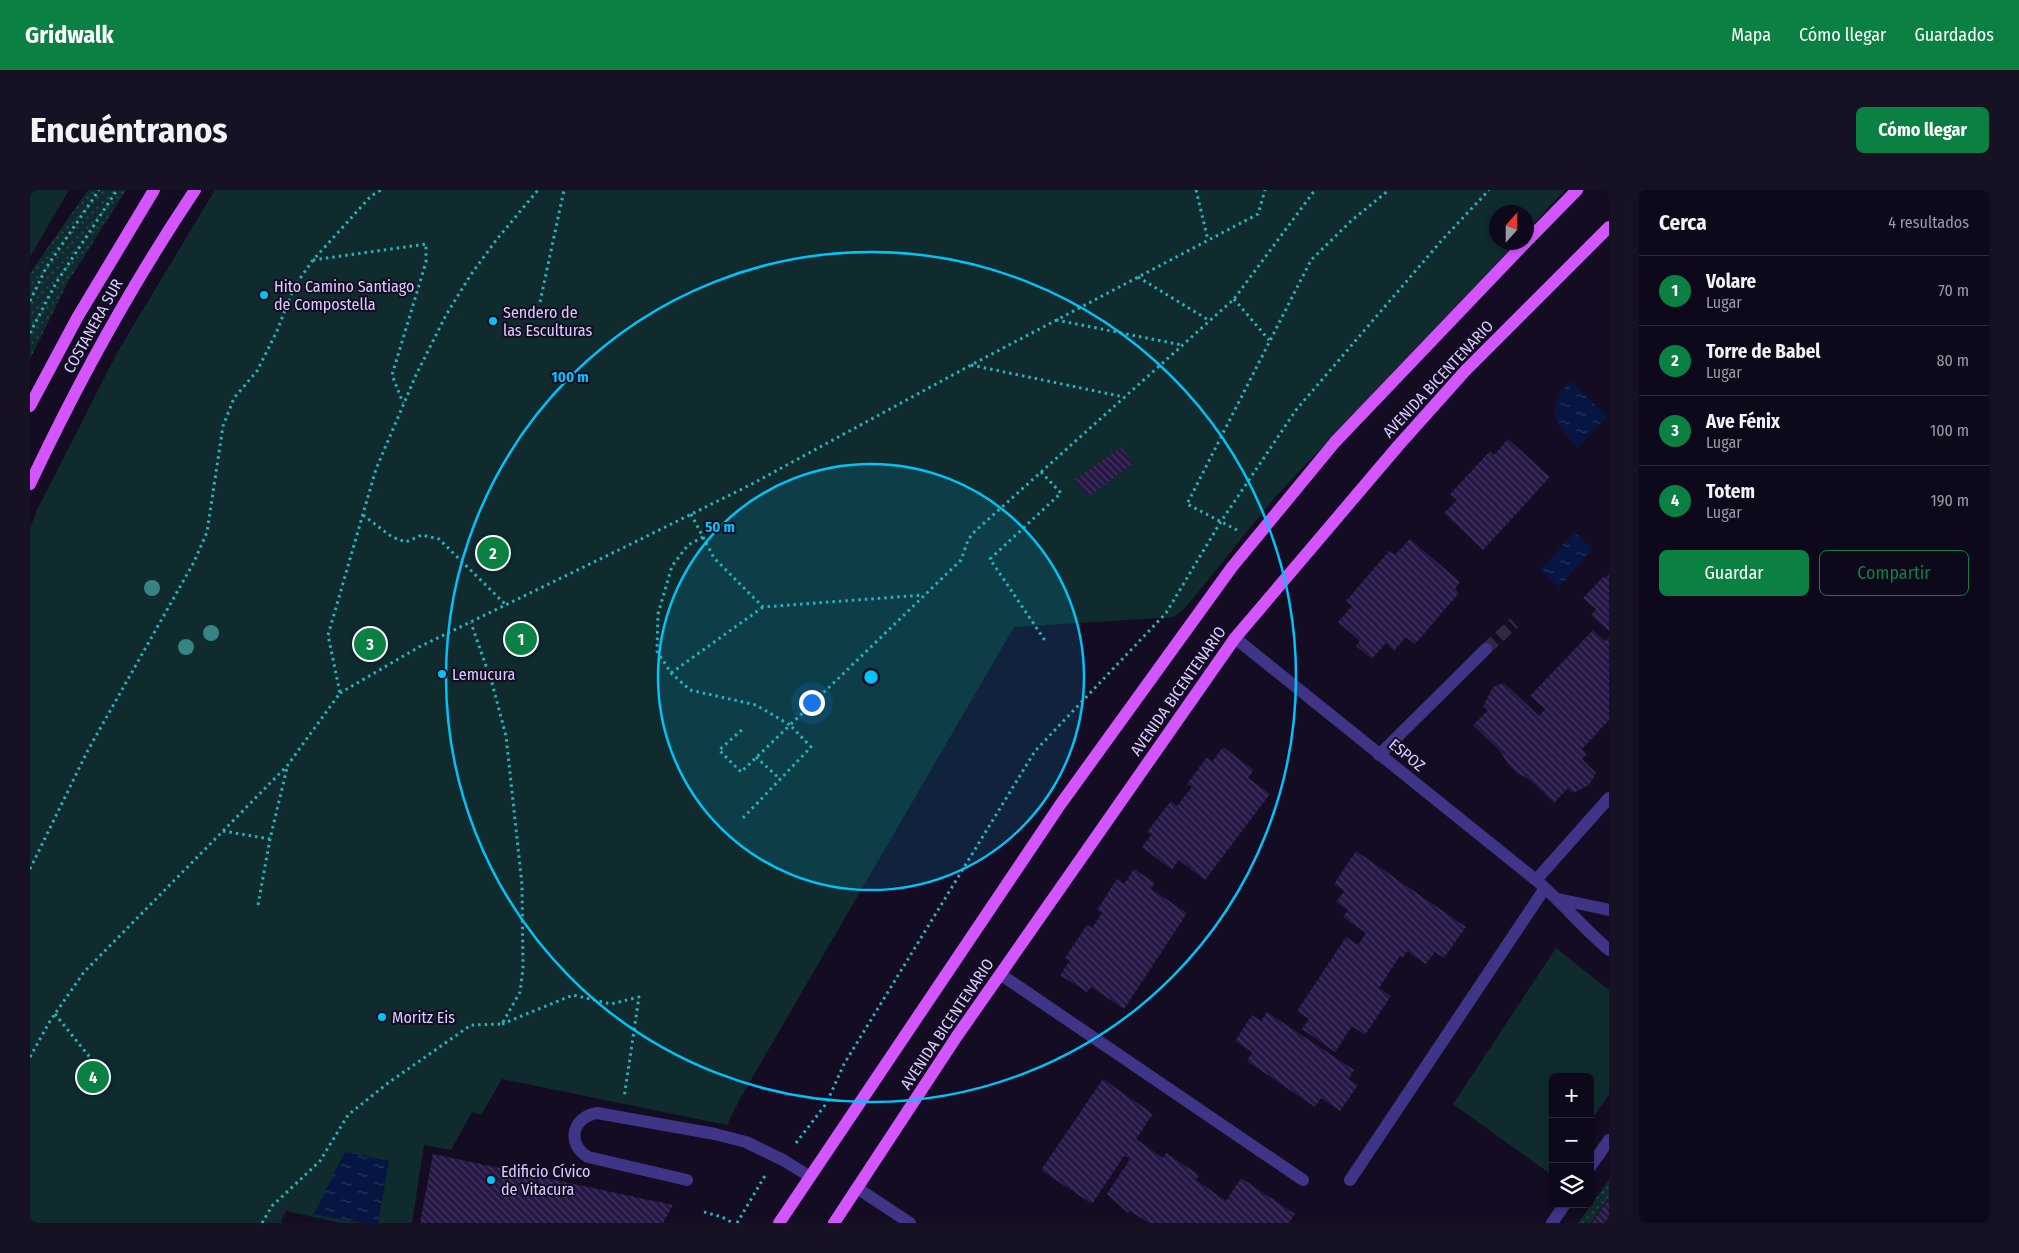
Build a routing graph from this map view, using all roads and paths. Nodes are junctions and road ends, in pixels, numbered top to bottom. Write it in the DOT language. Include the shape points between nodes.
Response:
graph roads {
  1 [pos="99,190"];
  2 [pos="117,190"];
  3 [pos="154,190"];
  4 [pos="195,190"];
  5 [pos="381,190"];
  6 [pos="538,190"];
  7 [pos="564,190"];
  8 [pos="1196,190"];
  9 [pos="1265,190"];
  10 [pos="1315,190"];
  11 [pos="1389,190"];
  12 [pos="1489,190"];
  13 [pos="1577,190"];
  14 [pos="1609,227"];
  15 [pos="1534,234"];
  16 [pos="1208,240"];
  17 [pos="1518,250"];
  18 [pos="313,260"];
  19 [pos="1138,277"];
  20 [pos="1234,299"];
  21 [pos="30,301"];
  22 [pos="540,302"];
  23 [pos="1055,320"];
  24 [pos="1210,321"];
  25 [pos="30,333"];
  26 [pos="1270,340"];
  27 [pos="1182,345"];
  28 [pos="971,365"];
  29 [pos="1125,397"];
  30 [pos="404,404"];
  31 [pos="30,406"];
  32 [pos="1042,472"];
  33 [pos="30,484"];
  34 [pos="691,514"];
  35 [pos="363,515"];
  36 [pos="1220,523"];
  37 [pos="703,537"];
  38 [pos="1256,538"];
  39 [pos="924,595"];
  40 [pos="506,605"];
  41 [pos="763,607"];
  42 [pos="471,623"];
  43 [pos="1235,638"];
  44 [pos="1046,642"];
  45 [pos="1486,649"];
  46 [pos="671,672"];
  47 [pos="340,693"];
  48 [pos="790,725"];
  49 [pos="744,728"];
  50 [pos="1380,754"];
  51 [pos="756,757"];
  52 [pos="287,766"];
  53 [pos="780,779"];
  54 [pos="1609,798"];
  55 [pos="743,818"];
  56 [pos="222,831"];
  57 [pos="270,839"];
  58 [pos="30,869"];
  59 [pos="1541,884"];
  60 [pos="1558,899"];
  61 [pos="258,905"];
  62 [pos="1609,910"];
  63 [pos="1609,950"];
  64 [pos="1000,974"];
  65 [pos="54,1014"];
  66 [pos="502,1024"];
  67 [pos="30,1057"];
  68 [pos="92,1060"];
  69 [pos="621,1117"];
  70 [pos="1609,1140"];
  71 [pos="783,1160"];
  72 [pos="1593,1163"];
  73 [pos="809,1176"];
  74 [pos="687,1180"];
  75 [pos="1303,1180"];
  76 [pos="1350,1180"];
  77 [pos="858,1188"];
  78 [pos="1562,1208"];
  79 [pos="704,1212"];
  80 [pos="262,1223"];
  81 [pos="733,1223"];
  82 [pos="737,1223"];
  83 [pos="779,1223"];
  84 [pos="834,1223"];
  85 [pos="910,1223"];
  86 [pos="1552,1223"];
  1 -- 21 [label="path" via="46,268"];
  2 -- 25 [label="path" via="56,283"];
  3 -- 31 [label="main road, COSTANERA SUR" via="77,318"];
  4 -- 33 [label="main road, COSTANERA SUR" via="122,305"];
  5 -- 18 [label="path" via="371,196"];
  6 -- 30 [label="path" via="470,276 446,315"];
  7 -- 22 [label="path"];
  8 -- 16 [label="path"];
  9 -- 16 [label="path" via="1258,214"];
  10 -- 20 [label="path"];
  11 -- 26 [label="path" via="1311,260"];
  12 -- 36 [label="path" via="1296,410"];
  13 -- 15 [label="main road, AVENIDA BICENTENARIO"];
  14 -- 43 [label="main road, AVENIDA BICENTENARIO" via="1465,372"];
  16 -- 19 [label="path"];
  17 -- 38 [label="main road, AVENIDA BICENTENARIO" via="1335,442"];
  18 -- 30 [label="path" via="426,244 426,262 392,375"];
  18 -- 58 [label="path" via="294,287 257,371 234,398 222,426 207,532 194,562 92,742"];
  19 -- 23 [label="path"];
  19 -- 24 [label="path"];
  20 -- 24 [label="path"];
  20 -- 26 [label="path"];
  23 -- 27 [label="path"];
  23 -- 28 [label="path"];
  24 -- 27 [label="path"];
  26 -- 36 [label="path" via="1187,504"];
  27 -- 29 [label="path"];
  28 -- 29 [label="path"];
  28 -- 34 [label="path"];
  29 -- 32 [label="path"];
  30 -- 35 [label="path" via="376,469"];
  32 -- 39 [label="path" via="973,534 961,560"];
  32 -- 44 [label="path" via="1060,493 990,559"];
  34 -- 37 [label="path"];
  34 -- 40 [label="path"];
  35 -- 40 [label="path" via="392,537 406,542 422,535 438,539"];
  35 -- 47 [label="path" via="328,635"];
  36 -- 38 [label="path"];
  36 -- 71 [label="path" via="1166,613 1035,751 844,1064 826,1104"];
  37 -- 41 [label="path" via="714,558"];
  37 -- 46 [label="path" via="688,545 672,566 658,614 657,652"];
  38 -- 73 [label="main road, AVENIDA BICENTENARIO" via="1181,635 1060,805"];
  39 -- 41 [label="path"];
  39 -- 48 [label="path"];
  40 -- 42 [label="path"];
  41 -- 46 [label="path"];
  42 -- 47 [label="path" via="419,647"];
  42 -- 66 [label="path" via="506,736 522,885 523,968 520,992"];
  43 -- 50 [label="street, ESPOZ"];
  43 -- 64 [label="main road, AVENIDA BICENTENARIO"];
  45 -- 50 [label="street"];
  46 -- 48 [label="path" via="690,690 756,705"];
  47 -- 52 [label="path"];
  48 -- 51 [label="path"];
  48 -- 53 [label="path" via="812,747"];
  49 -- 51 [label="path" via="719,750 741,772"];
  50 -- 59 [label="street, ESPOZ"];
  51 -- 53 [label="path"];
  52 -- 56 [label="path"];
  52 -- 57 [label="path"];
  53 -- 55 [label="path"];
  54 -- 59 [label="street"];
  56 -- 57 [label="path"];
  56 -- 65 [label="path" via="84,972"];
  57 -- 61 [label="path"];
  59 -- 60 [label="street, ESPOZ"];
  59 -- 76 [label="street"];
  60 -- 62 [label="street, ESPOZ"];
  60 -- 63 [label="street, ESPOZ" via="1586,931"];
  64 -- 75 [label="street"];
  64 -- 77 [label="main road, AVENIDA BICENTENARIO"];
  65 -- 67 [label="path"];
  65 -- 68 [label="path"];
  66 -- 69 [label="path" via="573,995 611,1004 639,997"];
  66 -- 80 [label="path" via="471,1025 348,1114 320,1161 272,1206"];
  69 -- 71 [label="street" via="746,1142"];
  69 -- 74 [label="street" via="589,1114 582,1119 575,1133 577,1147 588,1157"];
  70 -- 72 [label="street"];
  71 -- 73 [label="street"];
  71 -- 82 [label="path" via="768,1170"];
  73 -- 83 [label="main road, AVENIDA BICENTENARIO"];
  77 -- 84 [label="main road, AVENIDA BICENTENARIO"];
  77 -- 85 [label="street"];
  78 -- 86 [label="street"];
  79 -- 81 [label="path"];
}
